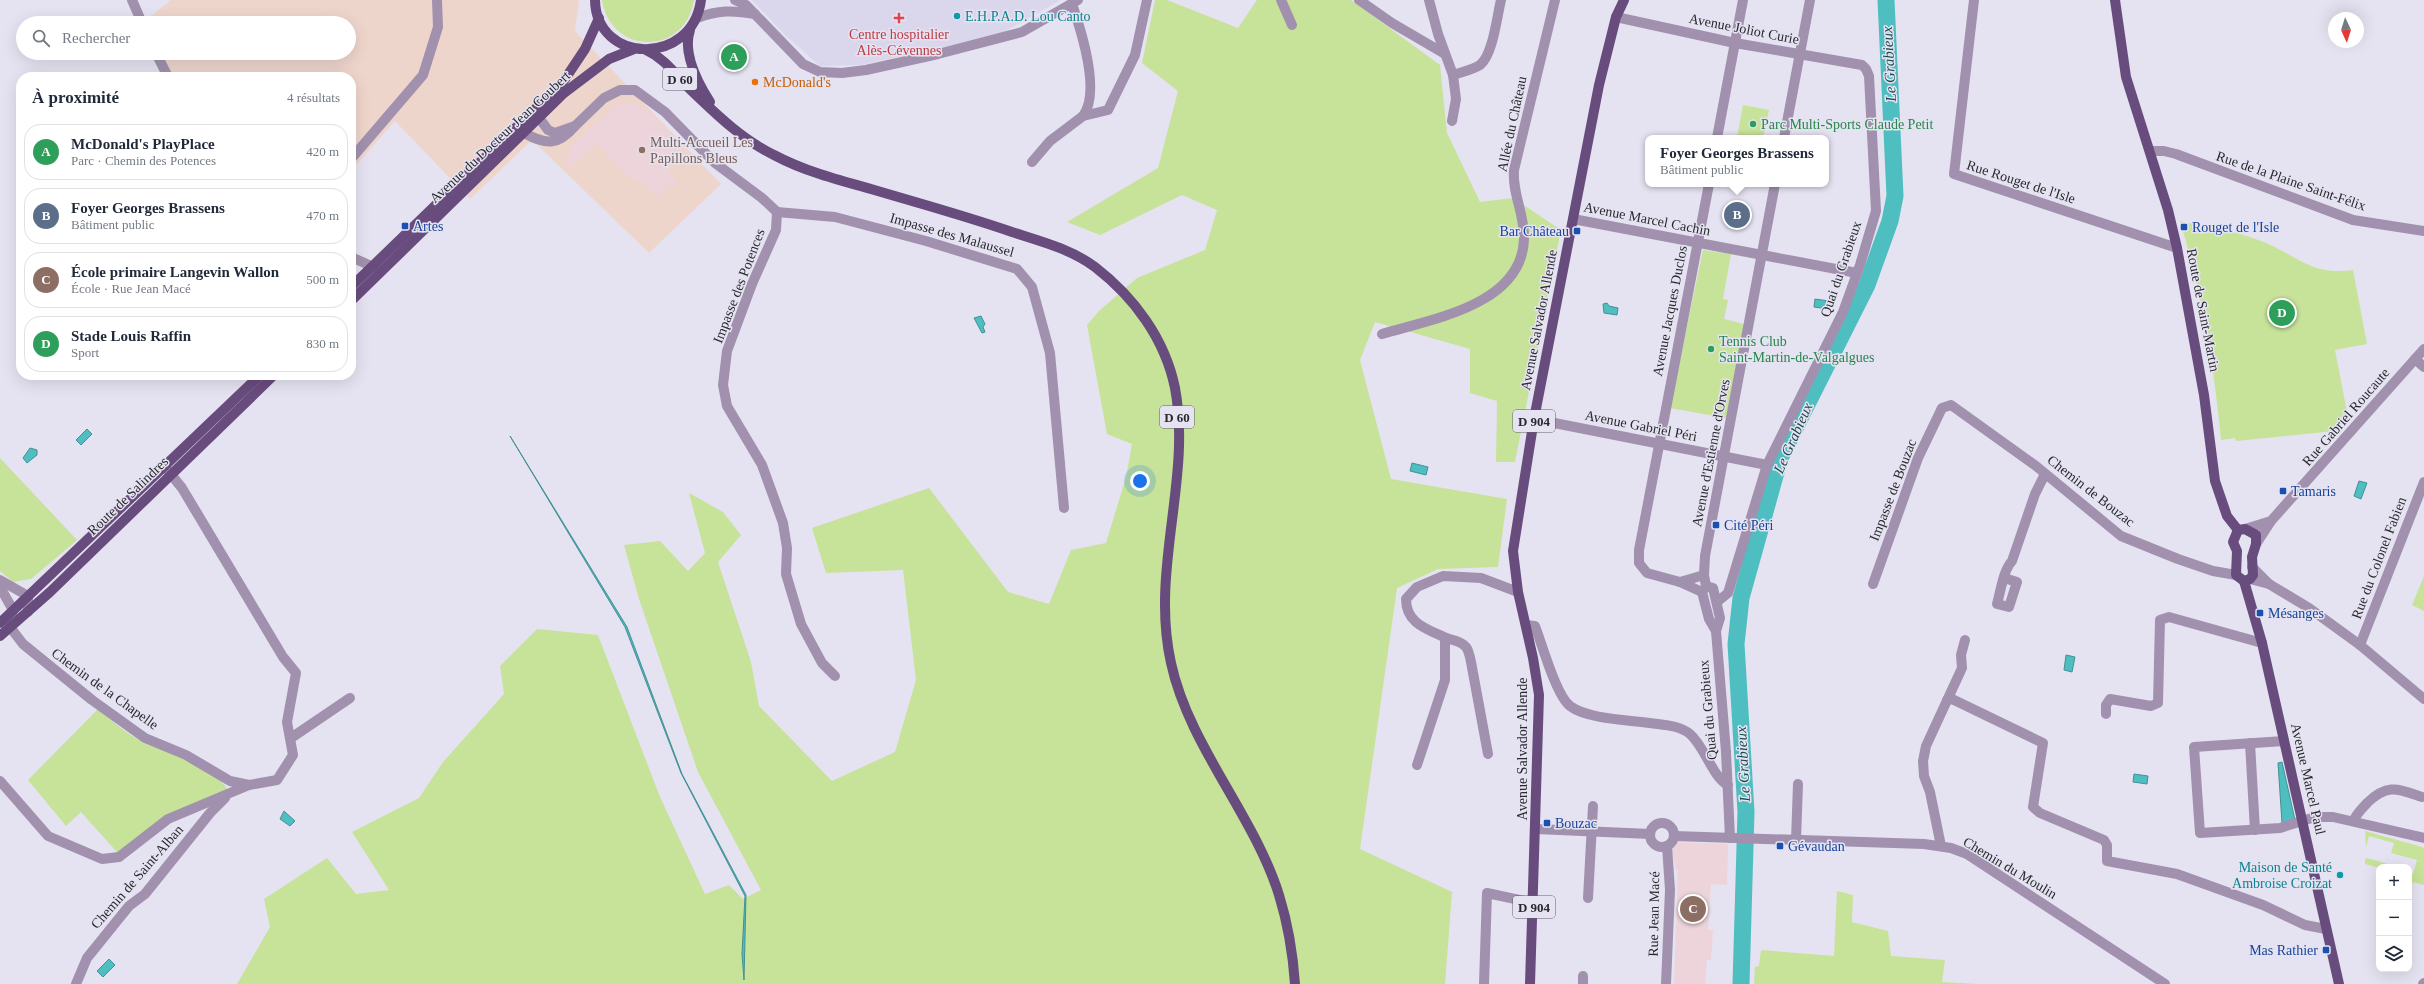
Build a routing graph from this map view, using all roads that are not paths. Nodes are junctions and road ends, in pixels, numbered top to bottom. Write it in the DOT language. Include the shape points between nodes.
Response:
graph roads {
  1 [pos="132,0"];
  2 [pos="437,0"];
  3 [pos="595,0"];
  4 [pos="701,0"];
  5 [pos="734,0"];
  6 [pos="1147,0"];
  7 [pos="1281,0"];
  8 [pos="1359,0"];
  9 [pos="1429,0"];
  10 [pos="1501,0"];
  11 [pos="1555,0"];
  12 [pos="1624,0"];
  13 [pos="1743,0"];
  14 [pos="1810,0"];
  15 [pos="1974,0"];
  16 [pos="2115,0"];
  17 [pos="1075,2"];
  18 [pos="755,14"];
  19 [pos="139,16"];
  20 [pos="1616,17"];
  21 [pos="599,18"];
  22 [pos="697,18"];
  23 [pos="1292,25"];
  24 [pos="690,30"];
  25 [pos="1735,43"];
  26 [pos="634,49"];
  27 [pos="646,50"];
  28 [pos="1445,54"];
  29 [pos="1799,55"];
  30 [pos="160,60"];
  31 [pos="1866,69"];
  32 [pos="166,72"];
  33 [pos="1453,75"];
  34 [pos="714,109"];
  35 [pos="536,114"];
  36 [pos="1083,116"];
  37 [pos="1452,121"];
  38 [pos="575,126"];
  39 [pos="524,133"];
  40 [pos="1718,135"];
  41 [pos="1785,135"];
  42 [pos="2150,151"];
  43 [pos="356,153"];
  44 [pos="1032,162"];
  45 [pos="1708,187"];
  46 [pos="1774,187"];
  47 [pos="777,212"];
  48 [pos="1573,219"];
  49 [pos="2424,231"];
  50 [pos="1698,243"];
  51 [pos="2177,248"];
  52 [pos="1762,255"];
  53 [pos="356,259"];
  54 [pos="372,266"];
  55 [pos="380,273"];
  56 [pos="1857,273"];
  57 [pos="356,282"];
  58 [pos="356,296"];
  59 [pos="1382,334"];
  60 [pos="2424,349"];
  61 [pos="2415,359"];
  62 [pos="2424,367"];
  63 [pos="255,380"];
  64 [pos="268,380"];
  65 [pos="1942,408"];
  66 [pos="1534,419"];
  67 [pos="1658,444"];
  68 [pos="1725,456"];
  69 [pos="1767,465"];
  70 [pos="168,471"];
  71 [pos="2045,474"];
  72 [pos="2424,482"];
  73 [pos="1064,508"];
  74 [pos="2271,521"];
  75 [pos="2241,529"];
  76 [pos="2256,544"];
  77 [pos="2252,567"];
  78 [pos="1704,576"];
  79 [pos="1731,577"];
  80 [pos="2004,578"];
  81 [pos="2243,579"];
  82 [pos="0,580"];
  83 [pos="1680,582"];
  84 [pos="1873,584"];
  85 [pos="2269,584"];
  86 [pos="0,588"];
  87 [pos="1707,589"];
  88 [pos="1518,592"];
  89 [pos="28,596"];
  90 [pos="1717,602"];
  91 [pos="28,612"];
  92 [pos="12,613"];
  93 [pos="5,625"];
  94 [pos="1526,625"];
  95 [pos="1716,631"];
  96 [pos="0,636"];
  97 [pos="1446,638"];
  98 [pos="1965,640"];
  99 [pos="2262,643"];
  100 [pos="2360,645"];
  101 [pos="835,676"];
  102 [pos="350,698"];
  103 [pos="2424,699"];
  104 [pos="1947,700"];
  105 [pos="2106,714"];
  106 [pos="291,738"];
  107 [pos="2284,740"];
  108 [pos="2250,743"];
  109 [pos="1488,754"];
  110 [pos="1417,765"];
  111 [pos="0,781"];
  112 [pos="1728,784"];
  113 [pos="1798,784"];
  114 [pos="249,785"];
  115 [pos="229,794"];
  116 [pos="2422,797"];
  117 [pos="1592,806"];
  118 [pos="2354,820"];
  119 [pos="2303,822"];
  120 [pos="1536,829"];
  121 [pos="2255,830"];
  122 [pos="1591,832"];
  123 [pos="1650,834"];
  124 [pos="1674,836"];
  125 [pos="1732,838"];
  126 [pos="2424,838"];
  127 [pos="1796,840"];
  128 [pos="1667,846"];
  129 [pos="1940,846"];
  130 [pos="1588,898"];
  131 [pos="1534,903"];
  132 [pos="2326,929"];
  133 [pos="76,984"];
  134 [pos="1295,984"];
  135 [pos="1484,984"];
  136 [pos="1530,984"];
  137 [pos="1666,984"];
  138 [pos="2165,984"];
  139 [pos="2339,984"];
  1 -- 19 [label="street"];
  2 -- 43 [label="street" via="438,27 423,75"];
  3 -- 21 [label="main road"];
  4 -- 22 [label="main road"];
  5 -- 18 [label="street" via="746,5"];
  6 -- 36 [label="street" via="1135,55 1108,110"];
  7 -- 23 [label="street"];
  8 -- 28 [label="street"];
  9 -- 28 [label="street"];
  10 -- 33 [label="street" via="1484,60 1477,66"];
  11 -- 59 [label="street, Allée du Château" via="1514,170 1513,184 1523,220 1524,238 1523,254 1518,266 1502,287 1477,303"];
  12 -- 20 [label="main road, Avenue Salvador Allende / D 904"];
  13 -- 25 [label="street"];
  14 -- 29 [label="street"];
  15 -- 51 [label="street, Rue Rouget de l'Isle" via="1954,174"];
  16 -- 42 [label="main road, Route de Saint-Martin" via="2126,77"];
  17 -- 18 [label="street" via="1022,32 910,61 842,73 820,72 803,64"];
  17 -- 36 [label="street" via="1088,71 1090,97 1088,110"];
  18 -- 22 [label="street" via="732,10 713,12"];
  20 -- 25 [label="street, Avenue Joliot Curie"];
  20 -- 48 [label="main road, Avenue Salvador Allende / D 904" via="1599,85"];
  21 -- 26 [label="main road" via="607,32 619,42"];
  21 -- 35 [label="main road, Avenue du Docteur Jean Goubert" via="585,49 563,82"];
  22 -- 24 [label="main road"];
  24 -- 27 [label="main road" via="670,46"];
  24 -- 34 [label="main road, D 60" via="690,60 699,85"];
  25 -- 29 [label="street, Avenue Joliot Curie"];
  25 -- 40 [label="street"];
  26 -- 27 [label="main road"];
  26 -- 35 [label="main road, Avenue du Docteur Jean Goubert" via="609,59"];
  27 -- 34 [label="main road, D 60" via="659,56 694,93"];
  28 -- 33 [label="street"];
  29 -- 31 [label="street, Avenue Joliot Curie" via="1862,65"];
  29 -- 41 [label="street"];
  30 -- 32 [label="street"];
  31 -- 56 [label="street, Quai du Grabieux" via="1876,211"];
  33 -- 37 [label="street" via="1456,99"];
  34 -- 134 [label="main road, D 60" via="742,136 796,166 988,223 1057,247 1093,266 1123,292 1150,325 1169,367 1175,389 1179,438 1164,604 1171,664 1180,694 1261,852 1279,895 1289,936"];
  35 -- 38 [label="street" via="548,130 555,133"];
  35 -- 39 [label="main road, Avenue du Docteur Jean Goubert"];
  35 -- 54 [label="main road, Avenue du Docteur Jean Goubert"];
  36 -- 44 [label="street" via="1050,141"];
  38 -- 39 [label="street" via="558,141 546,143"];
  38 -- 47 [label="street" via="604,98 620,90 635,90 665,112 715,163"];
  39 -- 55 [label="main road, Avenue du Docteur Jean Goubert"];
  42 -- 49 [label="street, Rue de la Plaine Saint-Félix" via="2176,154 2353,220"];
  42 -- 51 [label="main road, Route de Saint-Martin"];
  45 -- 50 [label="street, Avenue Jacques Duclos"];
  46 -- 52 [label="street, Avenue d'Estienne d'Orves"];
  47 -- 73 [label="street, Impasse des Malaussel" via="835,217 1017,269 1032,287 1050,353"];
  47 -- 101 [label="street, Impasse des Potences" via="776,230 727,351 722,385 727,406 762,465 783,524 787,548 786,574 801,624 822,663"];
  48 -- 50 [label="street, Avenue Marcel Cachin"];
  48 -- 66 [label="main road, Avenue Salvador Allende / D 904"];
  50 -- 52 [label="street, Avenue Marcel Cachin"];
  50 -- 67 [label="street, Avenue Jacques Duclos"];
  51 -- 75 [label="main road, Route de Saint-Martin" via="2204,395 2215,481 2227,516"];
  52 -- 56 [label="street, Avenue Marcel Cachin"];
  52 -- 68 [label="street, Avenue d'Estienne d'Orves"];
  53 -- 54 [label="street"];
  54 -- 55 [label="street"];
  54 -- 57 [label="main road"];
  55 -- 58 [label="main road"];
  56 -- 69 [label="street, Quai du Grabieux" via="1836,326"];
  60 -- 61 [label="street, Rue Gabriel Roucaute"];
  61 -- 62 [label="street"];
  61 -- 74 [label="street, Rue Gabriel Roucaute"];
  63 -- 70 [label="main road, Route de Salindres"];
  64 -- 70 [label="main road, Route de Salindres"];
  65 -- 71 [label="street, Chemin de Bouzac" via="1951,405"];
  65 -- 84 [label="street, Impasse de Bouzac" via="1918,458"];
  66 -- 67 [label="street, Avenue Gabriel Péri"];
  66 -- 88 [label="main road, Avenue Salvador Allende / D 904" via="1513,551"];
  67 -- 68 [label="street, Avenue Gabriel Péri"];
  67 -- 83 [label="street, Avenue Jacques Duclos" via="1639,550 1639,563 1647,573"];
  68 -- 69 [label="street, Avenue Gabriel Péri"];
  68 -- 78 [label="street, Avenue d'Estienne d'Orves" via="1705,556"];
  69 -- 79 [label="street, Quai du Grabieux"];
  70 -- 89 [label="main road, Route de Salindres"];
  70 -- 91 [label="main road, Route de Salindres"];
  70 -- 106 [label="street" via="283,657 296,673 287,722"];
  71 -- 80 [label="street"];
  71 -- 81 [label="street, Chemin de Bouzac" via="2121,536 2212,571"];
  72 -- 100 [label="street, Rue du Colonel Fabien"];
  74 -- 75 [label="street"];
  74 -- 76 [label="street, Rue Gabriel Roucaute"];
  75 -- 76 [label="main road, Route de Saint-Martin" via="2256,535"];
  75 -- 81 [label="main road" via="2234,542"];
  76 -- 77 [label="main road"];
  77 -- 81 [label="main road" via="2253,575"];
  77 -- 85 [label="street"];
  78 -- 83 [label="street"];
  78 -- 87 [label="street, Avenue d'Estienne d'Orves"];
  79 -- 87 [label="street" via="1720,586"];
  79 -- 90 [label="street, Quai du Grabieux" via="1728,593"];
  81 -- 85 [label="street, Chemin de Bouzac"];
  81 -- 99 [label="main road, Avenue Marcel Paul"];
  82 -- 89 [label="street"];
  83 -- 87 [label="street, Avenue Jacques Duclos"];
  85 -- 100 [label="street" via="2309,608"];
  86 -- 92 [label="street" via="13,610"];
  87 -- 90 [label="street, Quai du Grabieux"];
  87 -- 95 [label="street" via="1709,619"];
  88 -- 94 [label="main road, Avenue Salvador Allende / D 904"];
  88 -- 97 [label="street" via="1481,578 1443,576 1417,587 1406,598 1406,610 1414,622"];
  89 -- 91 [label="street"];
  89 -- 92 [label="main road, Route de Salindres"];
  90 -- 95 [label="street, Quai du Grabieux" via="1720,618"];
  91 -- 93 [label="main road, Route de Salindres"];
  92 -- 93 [label="main road, Route de Salindres"];
  93 -- 96 [label="main road, Route de Salindres"];
  93 -- 114 [label="street, Chemin de la Chapelle" via="23,644 92,700 145,738 186,755 230,781"];
  94 -- 112 [label="street" via="1535,626 1558,688 1569,706 1587,713 1677,727 1690,734 1705,752 1722,782"];
  94 -- 120 [label="main road, Avenue Salvador Allende / D 904" via="1538,695"];
  95 -- 112 [label="street, Quai du Grabieux"];
  97 -- 109 [label="street" via="1456,639 1467,648"];
  97 -- 110 [label="street" via="1445,680"];
  98 -- 104 [label="street" via="1961,655 1962,668"];
  99 -- 105 [label="street" via="2170,617 2164,618 2160,620 2158,703 2151,706 2110,699 2106,705"];
  99 -- 107 [label="main road, Avenue Marcel Paul"];
  100 -- 103 [label="street"];
  102 -- 106 [label="street"];
  104 -- 129 [label="street" via="1926,746 1923,761"];
  104 -- 132 [label="street" via="1952,699 2043,743 2033,806 2040,813 2104,840 2107,845 2107,861 2177,874 2263,905 2305,925"];
  106 -- 114 [label="street, Chemin de la Chapelle" via="293,755 283,774 277,780"];
  107 -- 108 [label="street"];
  107 -- 119 [label="main road, Avenue Marcel Paul"];
  108 -- 121 [label="street"];
  108 -- 121 [label="street" via="2194,747 2200,833"];
  111 -- 115 [label="street" via="48,836 102,859 119,857 168,819"];
  112 -- 125 [label="street, Quai du Grabieux"];
  113 -- 127 [label="street"];
  114 -- 115 [label="street"];
  115 -- 133 [label="street, Chemin de Saint-Alban" via="210,813 145,894 129,906 87,958"];
  116 -- 118 [label="street" via="2399,789 2386,788 2357,813"];
  117 -- 122 [label="street"];
  118 -- 119 [label="street" via="2334,816 2315,817"];
  118 -- 126 [label="street"];
  119 -- 121 [label="street"];
  119 -- 132 [label="main road, Avenue Marcel Paul"];
  120 -- 122 [label="street"];
  120 -- 131 [label="main road, Avenue Salvador Allende / D 904"];
  122 -- 123 [label="street"];
  122 -- 130 [label="street"];
  123 -- 124 [label="street" via="1653,828 1663,823 1670,826"];
  123 -- 128 [label="street" via="1656,844"];
  124 -- 125 [label="street, Chemin du Moulin"];
  124 -- 128 [label="street"];
  125 -- 127 [label="street, Chemin du Moulin"];
  127 -- 129 [label="street, Chemin du Moulin"];
  128 -- 137 [label="street, Rue Jean Macé" via="1670,890"];
  129 -- 138 [label="street, Chemin du Moulin" via="1966,854 1987,866"];
  131 -- 135 [label="street" via="1487,893"];
  131 -- 136 [label="main road, Avenue Salvador Allende / D 904"];
  132 -- 139 [label="main road, Avenue Marcel Paul"];
}
